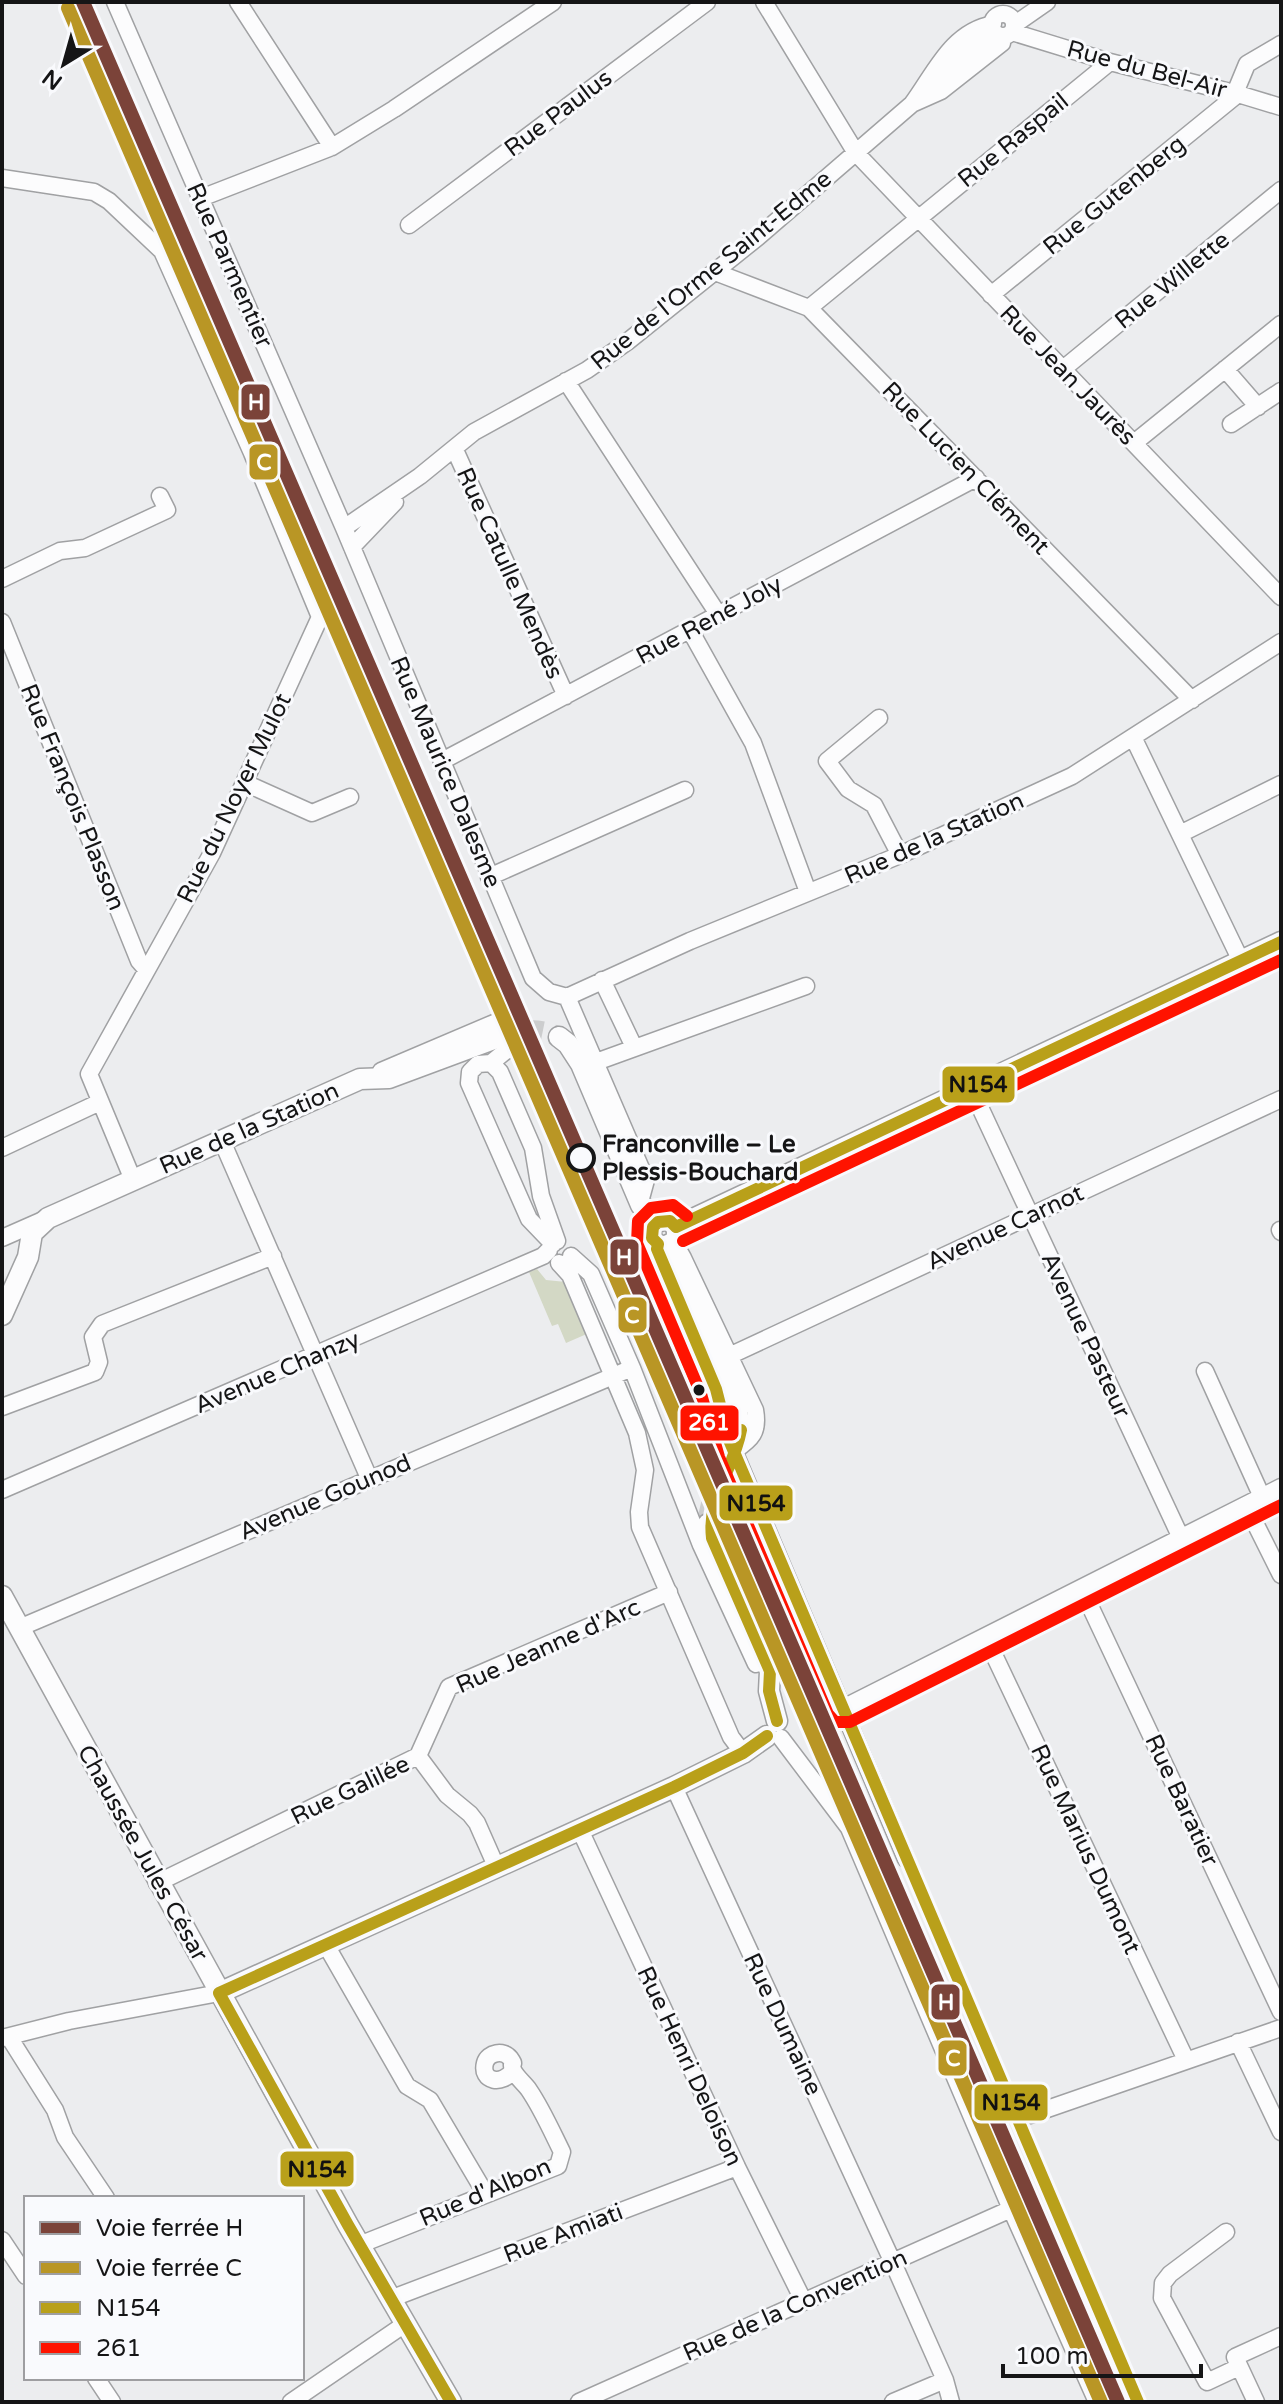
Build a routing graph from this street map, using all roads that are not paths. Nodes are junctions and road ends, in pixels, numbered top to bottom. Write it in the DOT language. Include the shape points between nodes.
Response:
graph roads {
  1 [pos="115,2"];
  2 [pos="238,2"];
  3 [pos="553,2"];
  4 [pos="707,2"];
  5 [pos="764,2"];
  6 [pos="1017,2"];
  7 [pos="1027,2"];
  8 [pos="1047,2"];
  9 [pos="1005,27"];
  10 [pos="1281,44"];
  11 [pos="1110,62"];
  12 [pos="1236,93"];
  13 [pos="912,104"];
  14 [pos="1281,107"];
  15 [pos="332,147"];
  16 [pos="856,153"];
  17 [pos="2,178"];
  18 [pos="1281,190"];
  19 [pos="201,198"];
  20 [pos="917,218"];
  21 [pos="409,225"];
  22 [pos="715,272"];
  23 [pos="991,295"];
  24 [pos="809,308"];
  25 [pos="1281,324"];
  26 [pos="1063,369"];
  27 [pos="1225,369"];
  28 [pos="566,381"];
  29 [pos="1281,391"];
  30 [pos="1258,407"];
  31 [pos="1231,424"];
  32 [pos="1134,443"];
  33 [pos="455,450"];
  34 [pos="420,476"];
  35 [pos="976,478"];
  36 [pos="160,496"];
  37 [pos="344,528"];
  38 [pos="352,547"];
  39 [pos="2,579"];
  40 [pos="1281,597"];
  41 [pos="718,614"];
  42 [pos="2,622"];
  43 [pos="690,630"];
  44 [pos="1281,642"];
  45 [pos="18,662"];
  46 [pos="2,669"];
  47 [pos="566,696"];
  48 [pos="1192,700"];
  49 [pos="879,718"];
  50 [pos="1134,739"];
  51 [pos="442,761"];
  52 [pos="245,783"];
  53 [pos="1281,784"];
  54 [pos="685,790"];
  55 [pos="350,797"];
  56 [pos="1180,834"];
  57 [pos="900,855"];
  58 [pos="489,877"];
  59 [pos="808,892"];
  60 [pos="1281,942"];
  61 [pos="1241,961"];
  62 [pos="146,969"];
  63 [pos="602,980"];
  64 [pos="806,986"];
  65 [pos="567,997"];
  66 [pos="559,1037"];
  67 [pos="494,1039"];
  68 [pos="634,1047"];
  69 [pos="596,1062"];
  70 [pos="491,1063"];
  71 [pos="369,1078"];
  72 [pos="971,1088"];
  73 [pos="1281,1099"];
  74 [pos="100,1102"];
  75 [pos="222,1141"];
  76 [pos="2,1148"];
  77 [pos="133,1180"];
  78 [pos="640,1202"];
  79 [pos="1031,1215"];
  80 [pos="48,1218"];
  81 [pos="667,1236"];
  82 [pos="2,1238"];
  83 [pos="558,1251"];
  84 [pos="273,1256"];
  85 [pos="2,1315"];
  86 [pos="316,1355"];
  87 [pos="729,1356"];
  88 [pos="632,1368"];
  89 [pos="1205,1371"];
  90 [pos="614,1375"];
  91 [pos="2,1407"];
  92 [pos="738,1442"];
  93 [pos="369,1478"];
  94 [pos="1281,1487"];
  95 [pos="2,1490"];
  96 [pos="1262,1497"];
  97 [pos="1246,1505"];
  98 [pos="708,1524"];
  99 [pos="1181,1538"];
  100 [pos="1281,1575"];
  101 [pos="1082,1589"];
  102 [pos="669,1592"];
  103 [pos="2,1596"];
  104 [pos="19,1628"];
  105 [pos="986,1638"];
  106 [pos="769,1691"];
  107 [pos="843,1708"];
  108 [pos="775,1732"];
  109 [pos="743,1753"];
  110 [pos="418,1756"];
  111 [pos="674,1787"];
  112 [pos="580,1830"];
  113 [pos="906,1859"];
  114 [pos="496,1866"];
  115 [pos="157,1883"];
  116 [pos="326,1945"];
  117 [pos="219,1993"];
  118 [pos="1281,2012"];
  119 [pos="1281,2028"];
  120 [pos="5,2037"];
  121 [pos="1238,2042"];
  122 [pos="1186,2060"];
  123 [pos="513,2070"];
  124 [pos="1030,2115"];
  125 [pos="1281,2132"];
  126 [pos="737,2167"];
  127 [pos="485,2193"];
  128 [pos="105,2196"];
  129 [pos="1011,2209"];
  130 [pos="1226,2232"];
  131 [pos="2,2240"];
  132 [pos="359,2245"];
  133 [pos="892,2262"];
  134 [pos="24,2273"];
  135 [pos="390,2299"];
  136 [pos="803,2300"];
  137 [pos="405,2324"];
  138 [pos="1281,2336"];
  139 [pos="1239,2367"];
  140 [pos="97,2380"];
  141 [pos="945,2380"];
  142 [pos="112,2402"];
  143 [pos="291,2402"];
  144 [pos="451,2402"];
  145 [pos="579,2402"];
  146 [pos="893,2402"];
  147 [pos="951,2402"];
  148 [pos="1097,2402"];
  149 [pos="1256,2402"];
  1 -- 19 [label="street, Rue Parmentier"];
  2 -- 15 [label="street"];
  3 -- 15 [label="street"];
  4 -- 21 [label="street, Rue Paulus"];
  5 -- 16 [label="street, Rue Jean Jaurès"];
  6 -- 9 [label="street, Rue de l'Orme Saint-Edme"];
  7 -- 9 [label="street, Rue de l'Orme Saint-Edme"];
  8 -- 9 [label="street, Rue de l'Orme Saint-Edme"];
  9 -- 11 [label="street, Rue du Bel-Air"];
  9 -- 13 [label="street, Rue de l'Orme Saint-Edme" via="1002,43 941,91"];
  9 -- 13 [label="street, Rue de l'Orme Saint-Edme" via="964,36 939,60"];
  10 -- 12 [label="street" via="1247,64"];
  11 -- 12 [label="street, Rue du Bel-Air"];
  11 -- 20 [label="street, Rue Raspail"];
  12 -- 14 [label="street, Rue du Bel-Air"];
  12 -- 23 [label="street, Rue Gutenberg"];
  13 -- 16 [label="street, Rue de l'Orme Saint-Edme"];
  15 -- 19 [label="street"];
  16 -- 20 [label="street, Rue Jean Jaurès"];
  16 -- 22 [label="street, Rue de l'Orme Saint-Edme"];
  17 -- 52 [label="street, Rue du Noyer Mulot" via="94,192 162,251 320,617"];
  18 -- 26 [label="street, Rue Willette"];
  19 -- 37 [label="street, Rue Parmentier"];
  20 -- 23 [label="street, Rue Jean Jaurès"];
  20 -- 24 [label="street, Rue Raspail"];
  22 -- 24 [label="street, Rue Lucien Clément"];
  22 -- 28 [label="street, Rue de l'Orme Saint-Edme" via="627,342"];
  23 -- 26 [label="street, Rue Jean Jaurès"];
  24 -- 35 [label="street, Rue Lucien Clément"];
  25 -- 27 [label="street"];
  26 -- 32 [label="street, Rue Jean Jaurès"];
  27 -- 30 [label="street"];
  27 -- 32 [label="street"];
  28 -- 33 [label="street, Rue de l'Orme Saint-Edme" via="474,432"];
  28 -- 41 [label="street"];
  29 -- 30 [label="street"];
  30 -- 31 [label="street"];
  32 -- 40 [label="street, Rue Jean Jaurès"];
  33 -- 34 [label="street, Rue de l'Orme Saint-Edme"];
  33 -- 47 [label="street, Rue Catulle Mendès"];
  34 -- 37 [label="street, Rue de l'Orme Saint-Edme"];
  34 -- 38 [label="street, Rue de l'Orme Saint-Edme"];
  35 -- 41 [label="street, Rue René Joly"];
  35 -- 48 [label="street, Rue Lucien Clément"];
  36 -- 39 [label="street" via="167,510"];
  37 -- 38 [label="street, Rue Maurice Dalesme"];
  38 -- 51 [label="street, Rue Maurice Dalesme"];
  41 -- 43 [label="street, Rue René Joly"];
  42 -- 45 [label="street, Rue François Plasson"];
  43 -- 47 [label="street, Rue René Joly"];
  43 -- 59 [label="street" via="753,743"];
  44 -- 48 [label="street, Rue de la Station"];
  45 -- 46 [label="street"];
  45 -- 62 [label="street, Rue François Plasson"];
  47 -- 51 [label="street, Rue René Joly"];
  48 -- 50 [label="street, Rue de la Station"];
  49 -- 57 [label="street" via="827,761 848,789 874,805"];
  50 -- 56 [label="street"];
  50 -- 57 [label="street, Rue de la Station" via="1072,776"];
  51 -- 58 [label="street, Rue Maurice Dalesme"];
  52 -- 55 [label="street" via="312,813"];
  52 -- 62 [label="street, Rue du Noyer Mulot"];
  53 -- 56 [label="street"];
  54 -- 58 [label="street"];
  56 -- 61 [label="street"];
  57 -- 59 [label="street, Rue de la Station"];
  58 -- 65 [label="street, Rue Maurice Dalesme" via="533,978 549,992"];
  59 -- 63 [label="street, Rue de la Station"];
  60 -- 61 [label="street"];
  61 -- 72 [label="street"];
  62 -- 74 [label="street, Rue du Noyer Mulot" via="89,1074"];
  63 -- 65 [label="street, Rue de la Station"];
  63 -- 68 [label="street"];
  64 -- 68 [label="street"];
  65 -- 69 [label="street"];
  66 -- 78 [label="street" via="581,1064"];
  67 -- 71 [label="street" via="389,1078"];
  68 -- 69 [label="street"];
  69 -- 78 [label="street" via="646,1180"];
  70 -- 71 [label="street, Rue de la Station" via="513,1040 503,1022"];
  70 -- 83 [label="street" via="500,1072 533,1148"];
  70 -- 83 [label="street" via="474,1067 469,1083 529,1219"];
  71 -- 75 [label="street, Rue de la Station"];
  72 -- 79 [label="street, Avenue Pasteur"];
  72 -- 81 [label="street"];
  73 -- 79 [label="street, Avenue Carnot"];
  74 -- 76 [label="street"];
  74 -- 77 [label="street, Rue du Noyer Mulot"];
  75 -- 77 [label="street, Rue de la Station"];
  75 -- 84 [label="street"];
  77 -- 80 [label="street, Rue de la Station"];
  78 -- 81 [label="street"];
  79 -- 87 [label="street, Avenue Carnot"];
  79 -- 99 [label="street, Avenue Pasteur"];
  80 -- 82 [label="street"];
  80 -- 85 [label="street" via="32,1233 28,1257"];
  81 -- 87 [label="street" via="683,1258"];
  81 -- 92 [label="street" via="673,1262 736,1405"];
  83 -- 86 [label="street, Avenue Chanzy"];
  83 -- 88 [label="street" via="591,1274"];
  83 -- 90 [label="street"];
  84 -- 86 [label="street"];
  84 -- 91 [label="street" via="102,1324 93,1337 99,1362 95,1372"];
  86 -- 93 [label="street"];
  86 -- 95 [label="street, Avenue Chanzy"];
  87 -- 92 [label="street" via="755,1410 757,1429 751,1440"];
  88 -- 90 [label="street, Avenue Gounod"];
  88 -- 106 [label="street" via="701,1545"];
  89 -- 96 [label="street"];
  90 -- 93 [label="street, Avenue Gounod"];
  90 -- 102 [label="street" via="645,1470 640,1527"];
  92 -- 107 [label="street"];
  93 -- 104 [label="street, Avenue Gounod"];
  94 -- 96 [label="street"];
  96 -- 97 [label="street"];
  97 -- 99 [label="street"];
  97 -- 100 [label="street"];
  98 -- 106 [label="street" via="770,1671"];
  99 -- 101 [label="street"];
  101 -- 105 [label="street"];
  101 -- 118 [label="street, Rue Baratier"];
  102 -- 109 [label="street" via="731,1737"];
  102 -- 110 [label="street, Rue Jeanne d'Arc" via="449,1687"];
  103 -- 104 [label="street, Chaussée Jules César"];
  104 -- 115 [label="street, Chaussée Jules César"];
  105 -- 107 [label="street"];
  105 -- 122 [label="street, Rue Marius Dumont"];
  106 -- 108 [label="street"];
  107 -- 113 [label="street"];
  108 -- 109 [label="street"];
  108 -- 129 [label="street" via="849,1828"];
  109 -- 111 [label="street"];
  110 -- 114 [label="street, Rue Galilée" via="447,1795 470,1814"];
  110 -- 115 [label="street, Rue Galilée"];
  111 -- 112 [label="street"];
  111 -- 133 [label="street, Rue Dumaine"];
  112 -- 114 [label="street"];
  112 -- 126 [label="street, Rue Henri Deloison"];
  114 -- 116 [label="street"];
  115 -- 117 [label="street, Chaussée Jules César"];
  116 -- 117 [label="street"];
  116 -- 127 [label="street" via="407,2086 430,2100"];
  117 -- 120 [label="street"];
  117 -- 132 [label="street, Chaussée Jules César"];
  119 -- 121 [label="street"];
  120 -- 128 [label="street"];
  121 -- 122 [label="street"];
  121 -- 125 [label="street"];
  122 -- 124 [label="street"];
  123 -- 127 [label="street, Rue d'Albon" via="562,2152 558,2166"];
  126 -- 135 [label="street, Rue Amiati"];
  126 -- 136 [label="street, Rue Henri Deloison"];
  127 -- 132 [label="street, Rue d'Albon"];
  129 -- 133 [label="street, Rue de la Convention"];
  129 -- 148 [label="street"];
  130 -- 139 [label="street" via="1170,2274 1162,2298 1207,2382"];
  131 -- 134 [label="street"];
  132 -- 135 [label="street, Chaussée Jules César"];
  133 -- 136 [label="street, Rue de la Convention"];
  133 -- 141 [label="street, Rue Dumaine"];
  135 -- 137 [label="street, Chaussée Jules César"];
  136 -- 145 [label="street, Rue de la Convention"];
  137 -- 143 [label="street"];
  137 -- 144 [label="street, Chaussée Jules César"];
  138 -- 139 [label="street" via="1235,2357"];
  139 -- 149 [label="street"];
  140 -- 142 [label="street"];
  141 -- 146 [label="street"];
  141 -- 147 [label="street, Rue Dumaine"];
}
